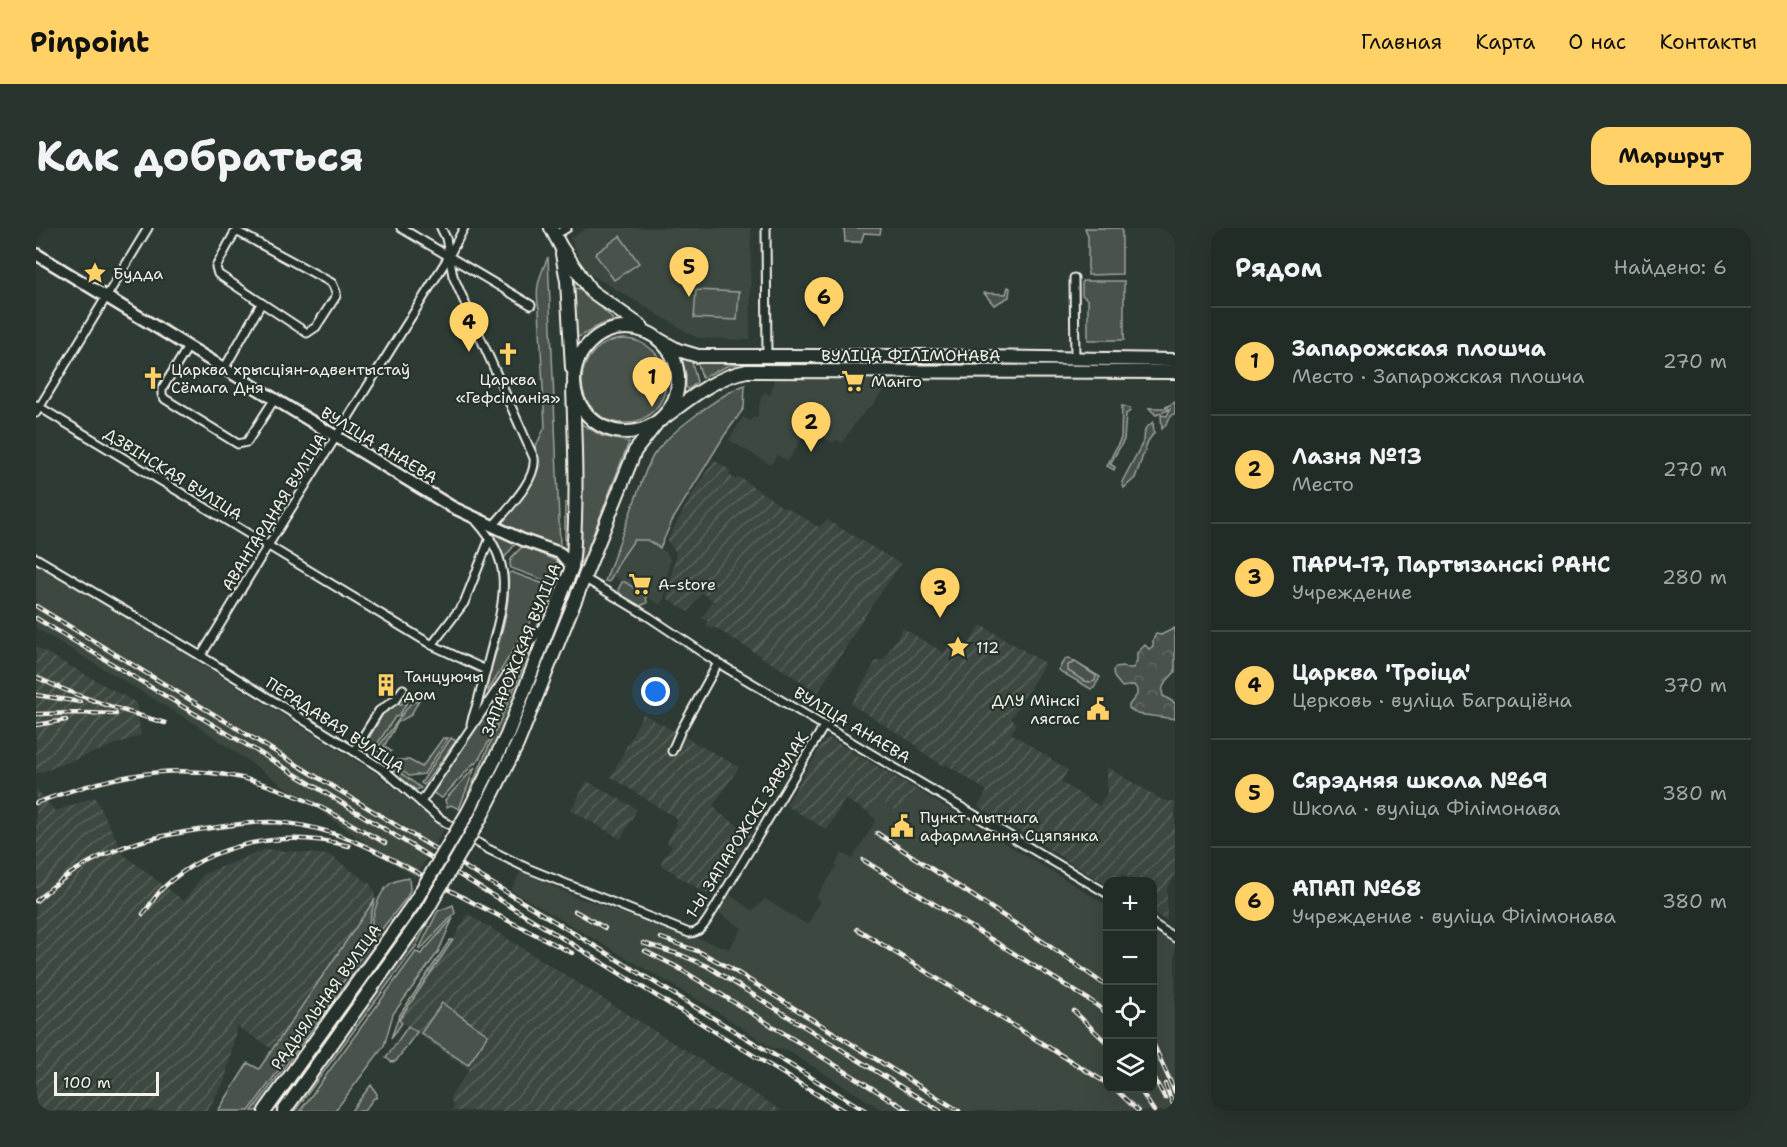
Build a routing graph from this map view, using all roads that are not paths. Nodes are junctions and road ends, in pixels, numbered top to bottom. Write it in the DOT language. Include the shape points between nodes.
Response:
graph roads {
  1 [pos="148,228"];
  2 [pos="400,228"];
  3 [pos="441,228"];
  4 [pos="464,228"];
  5 [pos="567,228"];
  6 [pos="766,228"];
  7 [pos="553,231"];
  8 [pos="561,247"];
  9 [pos="36,254"];
  10 [pos="448,258"];
  11 [pos="1074,278"];
  12 [pos="108,297"];
  13 [pos="261,304"];
  14 [pos="531,305"];
  15 [pos="656,337"];
  16 [pos="188,346"];
  17 [pos="767,357"];
  18 [pos="1075,358"];
  19 [pos="1108,359"];
  20 [pos="1175,360"];
  21 [pos="224,369"];
  22 [pos="1175,372"];
  23 [pos="1109,373"];
  24 [pos="573,382"];
  25 [pos="274,400"];
  26 [pos="37,409"];
  27 [pos="659,422"];
  28 [pos="337,436"];
  29 [pos="474,518"];
  30 [pos="493,526"];
  31 [pos="490,538"];
  32 [pos="575,541"];
  33 [pos="267,547"];
  34 [pos="560,553"];
  35 [pos="36,558"];
  36 [pos="572,567"];
  37 [pos="584,578"];
  38 [pos="559,604"];
  39 [pos="432,645"];
  40 [pos="201,656"];
  41 [pos="718,663"];
  42 [pos="486,670"];
  43 [pos="403,689"];
  44 [pos="824,726"];
  45 [pos="470,729"];
  46 [pos="354,751"];
  47 [pos="672,751"];
  48 [pos="421,802"];
  49 [pos="1103,892"];
  50 [pos="414,903"];
  51 [pos="426,910"];
  52 [pos="1157,926"];
  53 [pos="689,933"];
  54 [pos="1175,938"];
  55 [pos="265,1111"];
  56 [pos="284,1111"];
  1 -- 12 [label="street"];
  2 -- 10 [label="street"];
  3 -- 10 [label="street"];
  4 -- 10 [label="street, АВАНГАРДНАЯ ВУЛІЦА"];
  5 -- 7 [label="street"];
  6 -- 17 [label="street"];
  7 -- 8 [label="main road"];
  8 -- 15 [label="main road" via="591,291"];
  8 -- 24 [label="main road, ЗАПАРОЖСКАЯ ВУЛІЦА" via="567,280"];
  9 -- 12 [label="street, ВУЛІЦА АНАЕВА"];
  10 -- 14 [label="street"];
  10 -- 28 [label="street, АВАНГАРДНАЯ ВУЛІЦА"];
  10 -- 30 [label="street" via="534,464 520,493"];
  11 -- 18 [label="street"];
  12 -- 16 [label="street, ВУЛІЦА АНАЕВА"];
  12 -- 26 [label="street"];
  13 -- 13 [label="street" via="307,333 316,327 336,292 332,283 238,232 216,271"];
  13 -- 21 [label="street"];
  15 -- 17 [label="main road, ВУЛІЦА ФІЛІМОНАВА" via="692,355"];
  15 -- 24 [label="main road" via="627,328 602,334 582,351"];
  15 -- 27 [label="main road" via="672,357 678,379 674,401"];
  16 -- 21 [label="street, ВУЛІЦА АНАЕВА"];
  16 -- 25 [label="street" via="162,389 165,399 238,444 247,442"];
  17 -- 18 [label="main road, ВУЛІЦА ФІЛІМОНАВА"];
  18 -- 19 [label="main road, ВУЛІЦА ФІЛІМОНАВА"];
  19 -- 20 [label="main road, ВУЛІЦА ФІЛІМОНАВА"];
  19 -- 23 [label="main road"];
  21 -- 25 [label="street, ВУЛІЦА АНАЕВА"];
  22 -- 23 [label="main road, ВУЛІЦА ФІЛІМОНАВА"];
  23 -- 27 [label="main road, ВУЛІЦА ФІЛІМОНАВА" via="747,371 711,385"];
  24 -- 27 [label="main road" via="576,398 587,416 605,428 637,432"];
  24 -- 32 [label="main road, ЗАПАРОЖСКАЯ ВУЛІЦА"];
  25 -- 28 [label="street, ВУЛІЦА АНАЕВА"];
  26 -- 33 [label="street, ДЗВІНСКАЯ ВУЛІЦА"];
  27 -- 37 [label="main road, ЗАПАРОЖСКАЯ ВУЛІЦА" via="635,452"];
  28 -- 29 [label="street, ВУЛІЦА АНАЕВА"];
  28 -- 33 [label="street, АВАНГАРДНАЯ ВУЛІЦА"];
  29 -- 30 [label="street, ВУЛІЦА АНАЕВА"];
  29 -- 31 [label="street, ЗАПАРОЖСКАЯ ВУЛІЦА"];
  30 -- 34 [label="street, ВУЛІЦА АНАЕВА"];
  31 -- 39 [label="street" via="464,603"];
  31 -- 42 [label="street, ЗАПАРОЖСКАЯ ВУЛІЦА" via="502,566 505,591"];
  32 -- 34 [label="street"];
  32 -- 36 [label="main road, ЗАПАРОЖСКАЯ ВУЛІЦА"];
  33 -- 39 [label="street, ДЗВІНСКАЯ ВУЛІЦА"];
  33 -- 40 [label="street, АВАНГАРДНАЯ ВУЛІЦА"];
  34 -- 36 [label="street"];
  35 -- 40 [label="street, ПЕРАДАВАЯ ВУЛІЦА"];
  36 -- 38 [label="main road, ЗАПАРОЖСКАЯ ВУЛІЦА"];
  37 -- 41 [label="street, ВУЛІЦА АНАЕВА"];
  37 -- 51 [label="main road, ЗАПАРОЖСКАЯ ВУЛІЦА, bridge" via="517,745 480,819"];
  38 -- 45 [label="street"];
  38 -- 50 [label="main road, ЗАПАРОЖСКАЯ ВУЛІЦА, bridge" via="507,735 468,812"];
  39 -- 42 [label="street, ДЗВІНСКАЯ ВУЛІЦА"];
  40 -- 46 [label="street, ПЕРАДАВАЯ ВУЛІЦА"];
  41 -- 44 [label="street, ВУЛІЦА АНАЕВА"];
  41 -- 47 [label="street"];
  42 -- 45 [label="street, ЗАПАРОЖСКАЯ ВУЛІЦА"];
  43 -- 46 [label="street" via="379,711"];
  44 -- 49 [label="street, ВУЛІЦА АНАЕВА"];
  44 -- 53 [label="street, 1-Ы ЗАПАРОЖСКІ ЗАВУЛАК" via="713,911 700,930"];
  45 -- 48 [label="street"];
  46 -- 48 [label="street, ПЕРАДАВАЯ ВУЛІЦА" via="384,770"];
  48 -- 53 [label="street, ПЕРАДАВАЯ ВУЛІЦА" via="439,818 511,861"];
  50 -- 55 [label="main road, РАДЫЯЛЬНАЯ ВУЛІЦА"];
  51 -- 56 [label="main road, РАДЫЯЛЬНАЯ ВУЛІЦА"];
  52 -- 54 [label="street"];
}
